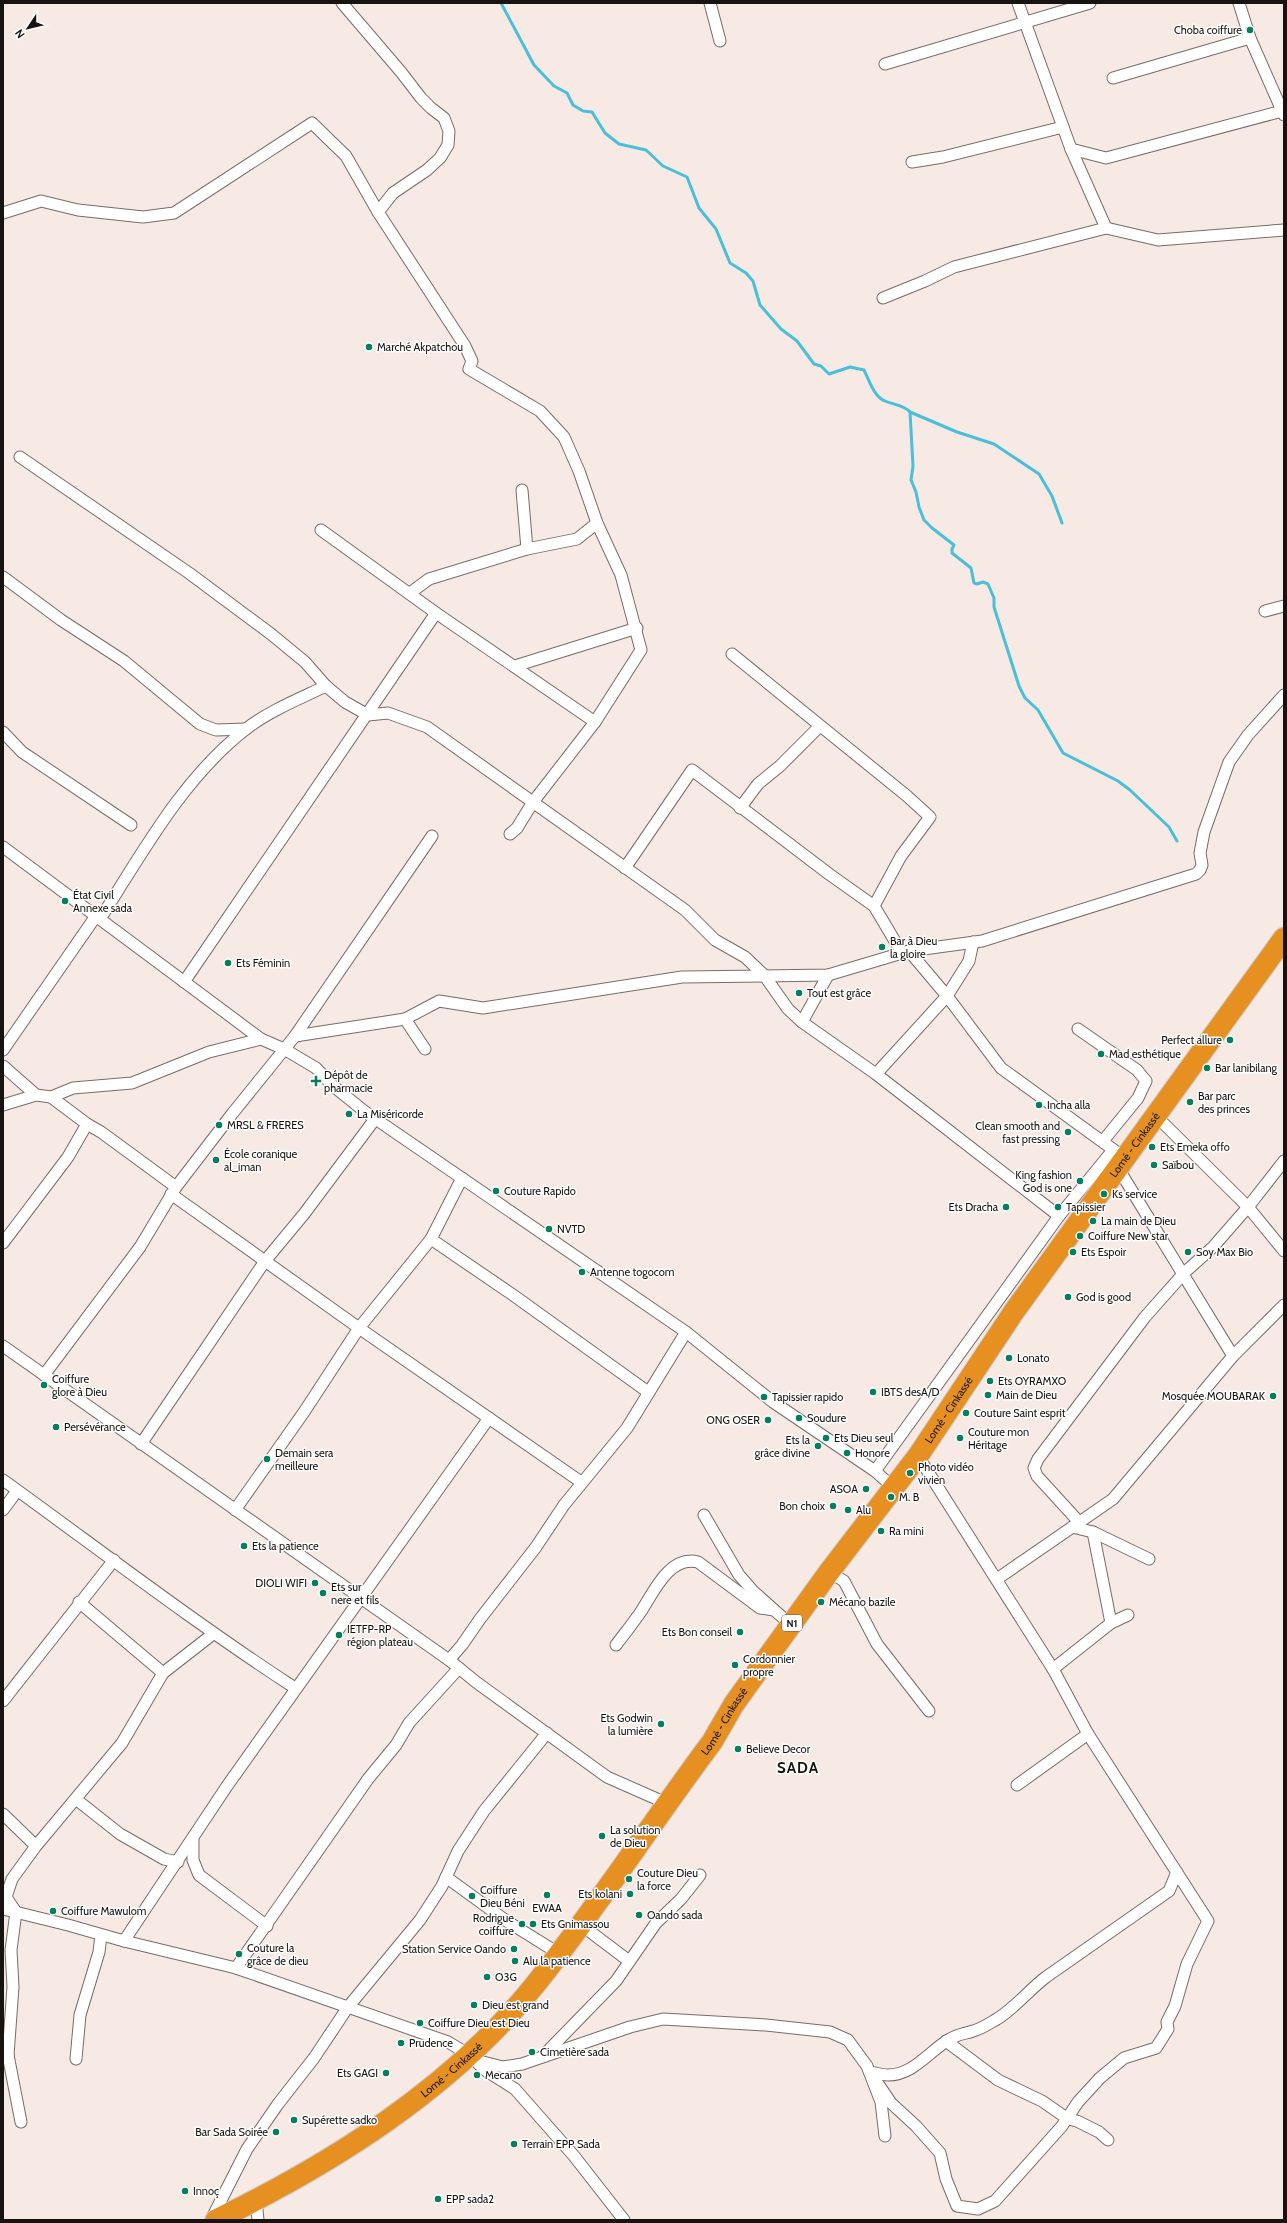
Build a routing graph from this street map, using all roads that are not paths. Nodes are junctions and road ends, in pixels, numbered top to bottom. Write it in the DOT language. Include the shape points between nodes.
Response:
graph roads {
  1 [pos="342,3"];
  2 [pos="710,3"];
  3 [pos="1018,3"];
  4 [pos="1090,3"];
  5 [pos="1239,3"];
  6 [pos="1025,22"];
  7 [pos="1250,38"];
  8 [pos="720,40"];
  9 [pos="885,64"];
  10 [pos="1113,78"];
  11 [pos="1283,113"];
  12 [pos="1063,127"];
  13 [pos="1070,150"];
  14 [pos="912,162"];
  15 [pos="378,212"];
  16 [pos="3,213"];
  17 [pos="1106,228"];
  18 [pos="1284,230"];
  19 [pos="883,298"];
  20 [pos="20,457"];
  21 [pos="522,490"];
  22 [pos="597,523"];
  23 [pos="321,530"];
  24 [pos="527,549"];
  25 [pos="3,576"];
  26 [pos="410,594"];
  27 [pos="1284,606"];
  28 [pos="1265,611"];
  29 [pos="436,613"];
  30 [pos="636,628"];
  31 [pos="732,654"];
  32 [pos="515,666"];
  33 [pos="326,686"];
  34 [pos="1284,695"];
  35 [pos="368,714"];
  36 [pos="595,722"];
  37 [pos="820,726"];
  38 [pos="246,729"];
  39 [pos="3,732"];
  40 [pos="533,802"];
  41 [pos="740,808"];
  42 [pos="131,825"];
  43 [pos="510,834"];
  44 [pos="432,836"];
  45 [pos="3,847"];
  46 [pos="624,868"];
  47 [pos="874,906"];
  48 [pos="98,918"];
  49 [pos="1284,938"];
  50 [pos="973,942"];
  51 [pos="906,952"];
  52 [pos="764,975"];
  53 [pos="828,975"];
  54 [pos="184,982"];
  55 [pos="947,996"];
  56 [pos="405,1019"];
  57 [pos="802,1022"];
  58 [pos="1078,1030"];
  59 [pos="295,1036"];
  60 [pos="261,1039"];
  61 [pos="284,1049"];
  62 [pos="425,1049"];
  63 [pos="3,1050"];
  64 [pos="3,1066"];
  65 [pos="876,1074"];
  66 [pos="36,1094"];
  67 [pos="51,1097"];
  68 [pos="3,1105"];
  69 [pos="1156,1116"];
  70 [pos="375,1119"];
  71 [pos="87,1124"];
  72 [pos="1103,1141"];
  73 [pos="1119,1159"];
  74 [pos="1284,1161"];
  75 [pos="462,1178"];
  76 [pos="174,1191"];
  77 [pos="1248,1207"];
  78 [pos="1059,1216"];
  79 [pos="430,1238"];
  80 [pos="3,1243"];
  81 [pos="1284,1251"];
  82 [pos="265,1262"];
  83 [pos="1184,1273"];
  84 [pos="1003,1293"];
  85 [pos="1284,1305"];
  86 [pos="1013,1313"];
  87 [pos="359,1328"];
  88 [pos="686,1332"];
  89 [pos="3,1346"];
  90 [pos="1233,1356"];
  91 [pos="44,1375"];
  92 [pos="648,1392"];
  93 [pos="489,1418"];
  94 [pos="141,1444"];
  95 [pos="918,1456"];
  96 [pos="875,1471"];
  97 [pos="3,1480"];
  98 [pos="582,1482"];
  99 [pos="895,1489"];
  100 [pos="17,1491"];
  101 [pos="3,1510"];
  102 [pos="235,1510"];
  103 [pos="704,1515"];
  104 [pos="1076,1524"];
  105 [pos="1093,1532"];
  106 [pos="1149,1559"];
  107 [pos="114,1560"];
  108 [pos="829,1572"];
  109 [pos="997,1579"];
  110 [pos="359,1598"];
  111 [pos="79,1602"];
  112 [pos="774,1610"];
  113 [pos="1128,1615"];
  114 [pos="1111,1624"];
  115 [pos="791,1625"];
  116 [pos="213,1634"];
  117 [pos="616,1645"];
  118 [pos="449,1660"];
  119 [pos="459,1668"];
  120 [pos="1053,1669"];
  121 [pos="163,1673"];
  122 [pos="295,1688"];
  123 [pos="3,1701"];
  124 [pos="929,1711"];
  125 [pos="547,1733"];
  126 [pos="1088,1734"];
  127 [pos="1017,1785"];
  128 [pos="77,1800"];
  129 [pos="666,1803"];
  130 [pos="3,1814"];
  131 [pos="194,1837"];
  132 [pos="36,1846"];
  133 [pos="178,1862"];
  134 [pos="1177,1872"];
  135 [pos="700,1875"];
  136 [pos="446,1877"];
  137 [pos="3,1909"];
  138 [pos="16,1912"];
  139 [pos="580,1924"];
  140 [pos="267,1926"];
  141 [pos="101,1935"];
  142 [pos="124,1942"];
  143 [pos="558,1953"];
  144 [pos="629,1961"];
  145 [pos="236,1968"];
  146 [pos="348,2007"];
  147 [pos="946,2041"];
  148 [pos="6,2054"];
  149 [pos="471,2057"];
  150 [pos="76,2059"];
  151 [pos="539,2059"];
  152 [pos="870,2072"];
  153 [pos="1068,2119"];
  154 [pos="21,2122"];
  155 [pos="885,2136"];
  156 [pos="1108,2140"];
  157 [pos="257,2210"];
  158 [pos="211,2220"];
  159 [pos="216,2220"];
  160 [pos="624,2220"];
  1 -- 15 [label="street" via="421,98 444,118 449,131 448,145 440,158 393,193"];
  2 -- 8 [label="street"];
  3 -- 6 [label="street"];
  4 -- 6 [label="street"];
  5 -- 7 [label="street"];
  6 -- 9 [label="street"];
  6 -- 12 [label="street"];
  7 -- 10 [label="street"];
  7 -- 11 [label="street"];
  11 -- 13 [label="street" via="1106,158"];
  12 -- 13 [label="street"];
  12 -- 14 [label="street" via="943,157"];
  13 -- 17 [label="street"];
  15 -- 16 [label="street" via="346,156 312,123 174,214 143,217 78,210 42,201"];
  15 -- 22 [label="street" via="465,346 472,361 468,369 540,411 564,436"];
  17 -- 18 [label="street" via="1158,240"];
  17 -- 19 [label="street" via="954,267"];
  20 -- 33 [label="street" via="189,573 271,634 305,662"];
  21 -- 24 [label="street"];
  22 -- 24 [label="street" via="577,539"];
  22 -- 30 [label="street" via="621,575"];
  23 -- 26 [label="street"];
  24 -- 26 [label="street" via="429,580"];
  25 -- 38 [label="street" via="60,620 124,661 200,724 216,730"];
  26 -- 29 [label="street"];
  27 -- 28 [label="street"];
  29 -- 32 [label="street"];
  29 -- 35 [label="street"];
  30 -- 32 [label="street"];
  30 -- 36 [label="street" via="642,650"];
  31 -- 37 [label="street"];
  32 -- 36 [label="street"];
  33 -- 35 [label="street" via="345,702"];
  33 -- 38 [label="street" via="280,708"];
  34 -- 50 [label="street" via="1248,735 1229,762 1204,832 1200,853 1202,865 1196,874 1043,924"];
  35 -- 40 [label="street" via="388,713 427,727"];
  35 -- 54 [label="street"];
  36 -- 40 [label="street"];
  37 -- 41 [label="street" via="758,784"];
  37 -- 47 [label="street" via="930,817 901,856"];
  38 -- 48 [label="street" via="187,787"];
  39 -- 42 [label="street" via="22,752"];
  40 -- 43 [label="street" via="522,821"];
  40 -- 46 [label="street"];
  41 -- 46 [label="street" via="692,770"];
  41 -- 47 [label="street"];
  44 -- 59 [label="street"];
  45 -- 48 [label="street"];
  46 -- 52 [label="street" via="685,910 707,933 745,957"];
  47 -- 51 [label="street"];
  48 -- 54 [label="street"];
  48 -- 63 [label="street"];
  49 -- 69 [label="highway, Lomé - Cinkassé / N1"];
  50 -- 51 [label="street"];
  50 -- 55 [label="street" via="969,961"];
  51 -- 53 [label="street"];
  51 -- 55 [label="street"];
  52 -- 53 [label="street"];
  52 -- 56 [label="street" via="682,977 483,1008 439,1001"];
  52 -- 57 [label="street" via="780,1000"];
  53 -- 57 [label="street"];
  54 -- 60 [label="street"];
  55 -- 65 [label="street"];
  55 -- 72 [label="street" via="1001,1068"];
  56 -- 59 [label="street"];
  56 -- 62 [label="street"];
  57 -- 65 [label="street"];
  58 -- 72 [label="street" via="1137,1070 1146,1081 1138,1098"];
  59 -- 61 [label="street"];
  60 -- 61 [label="street"];
  60 -- 67 [label="street" via="209,1052 132,1083 73,1088"];
  61 -- 70 [label="street" via="316,1068 332,1085"];
  61 -- 76 [label="street"];
  64 -- 66 [label="street"];
  65 -- 78 [label="street"];
  66 -- 67 [label="street"];
  66 -- 68 [label="street"];
  67 -- 71 [label="street"];
  69 -- 73 [label="highway, Lomé - Cinkassé / N1"];
  69 -- 77 [label="street"];
  70 -- 75 [label="street"];
  70 -- 82 [label="street"];
  71 -- 76 [label="street" via="101,1132"];
  71 -- 80 [label="street" via="68,1157"];
  72 -- 73 [label="street"];
  73 -- 78 [label="street"];
  73 -- 83 [label="street"];
  73 -- 86 [label="highway, Lomé - Cinkassé / N1"];
  74 -- 77 [label="street"];
  75 -- 79 [label="street"];
  75 -- 88 [label="street"];
  76 -- 82 [label="street"];
  76 -- 91 [label="street" via="140,1247"];
  77 -- 81 [label="street"];
  77 -- 83 [label="street" via="1212,1247"];
  78 -- 84 [label="street"];
  79 -- 87 [label="street"];
  79 -- 92 [label="street"];
  82 -- 87 [label="street"];
  82 -- 94 [label="street"];
  83 -- 90 [label="street"];
  83 -- 104 [label="street" via="1145,1317 1038,1459 1034,1468 1037,1476"];
  84 -- 86 [label="street"];
  84 -- 96 [label="street"];
  85 -- 90 [label="street"];
  86 -- 95 [label="highway, Lomé - Cinkassé / N1"];
  87 -- 93 [label="street"];
  87 -- 102 [label="street"];
  88 -- 92 [label="street"];
  88 -- 96 [label="street" via="773,1402"];
  89 -- 91 [label="street"];
  90 -- 104 [label="street" via="1113,1498"];
  91 -- 94 [label="street"];
  92 -- 98 [label="street" via="627,1428"];
  93 -- 98 [label="street"];
  93 -- 110 [label="street"];
  94 -- 102 [label="street"];
  95 -- 99 [label="highway, Lomé - Cinkassé / N1"];
  95 -- 109 [label="street"];
  96 -- 99 [label="street"];
  97 -- 100 [label="street"];
  98 -- 118 [label="street" via="536,1547"];
  99 -- 108 [label="highway, Lomé - Cinkassé / N1"];
  100 -- 101 [label="street"];
  100 -- 107 [label="street"];
  102 -- 110 [label="street"];
  103 -- 112 [label="street" via="739,1575"];
  104 -- 105 [label="street"];
  104 -- 109 [label="street"];
  105 -- 106 [label="street"];
  105 -- 114 [label="street"];
  107 -- 111 [label="street"];
  107 -- 116 [label="street"];
  108 -- 115 [label="highway, Lomé - Cinkassé / N1"];
  108 -- 124 [label="street" via="844,1581 877,1644"];
  109 -- 120 [label="street"];
  110 -- 118 [label="street"];
  110 -- 122 [label="street"];
  111 -- 121 [label="street"];
  111 -- 123 [label="street"];
  112 -- 115 [label="street"];
  112 -- 117 [label="street" via="760,1608 698,1562 690,1560 673,1568 660,1582"];
  113 -- 114 [label="street"];
  114 -- 120 [label="street"];
  115 -- 129 [label="highway, Lomé - Cinkassé / N1" via="734,1704 712,1742"];
  116 -- 121 [label="street"];
  116 -- 122 [label="street"];
  118 -- 119 [label="street"];
  119 -- 125 [label="street"];
  119 -- 140 [label="street" via="409,1722 396,1745 368,1779"];
  120 -- 126 [label="street"];
  121 -- 128 [label="street" via="122,1743"];
  122 -- 131 [label="street"];
  125 -- 129 [label="street" via="607,1777"];
  125 -- 136 [label="street" via="484,1811 458,1851"];
  126 -- 127 [label="street"];
  126 -- 134 [label="street"];
  128 -- 132 [label="street"];
  128 -- 133 [label="street" via="120,1834 164,1859"];
  129 -- 139 [label="highway, Lomé - Cinkassé / N1"];
  130 -- 132 [label="street"];
  131 -- 133 [label="street"];
  131 -- 140 [label="street" via="193,1860 199,1874"];
  132 -- 138 [label="street" via="12,1880 6,1897"];
  133 -- 142 [label="street"];
  134 -- 147 [label="street" via="1170,1891 1046,1977 1032,1988 1025,1998 998,2018 974,2031 959,2034"];
  134 -- 153 [label="street" via="1208,1921 1186,1964 1175,2006 1167,2022 1168,2030 1156,2048 1124,2058 1100,2078 1078,2102"];
  135 -- 144 [label="street" via="681,1899 656,1923"];
  136 -- 143 [label="street" via="505,1920"];
  136 -- 146 [label="street" via="420,1920"];
  137 -- 138 [label="street"];
  138 -- 141 [label="street"];
  138 -- 148 [label="street" via="11,1950 13,1987"];
  139 -- 143 [label="highway, Lomé - Cinkassé / N1"];
  139 -- 144 [label="street"];
  140 -- 145 [label="street"];
  141 -- 142 [label="street"];
  141 -- 150 [label="street" via="99,1952 80,2015"];
  142 -- 145 [label="street"];
  143 -- 149 [label="highway, Lomé - Cinkassé / N1"];
  144 -- 151 [label="street" via="616,1980"];
  145 -- 146 [label="street"];
  146 -- 149 [label="street" via="448,2042"];
  146 -- 158 [label="street" via="247,2149"];
  147 -- 152 [label="street" via="921,2062 902,2072 887,2075"];
  147 -- 153 [label="street" via="998,2080 1042,2101"];
  148 -- 154 [label="street"];
  149 -- 151 [label="street" via="503,2067"];
  149 -- 157 [label="highway, Lomé - Cinkassé / N1" via="412,2103"];
  149 -- 160 [label="street" via="485,2070 515,2089 574,2156"];
  151 -- 152 [label="street" via="630,2027 662,2019 680,2019 784,2026 830,2032 848,2040"];
  152 -- 153 [label="street" via="891,2103 940,2153 946,2179 957,2206 978,2209 995,2201"];
  152 -- 155 [label="street" via="881,2102"];
  153 -- 156 [label="street" via="1099,2132"];
  157 -- 159 [label="highway, Lomé - Cinkassé / N1"];
}
